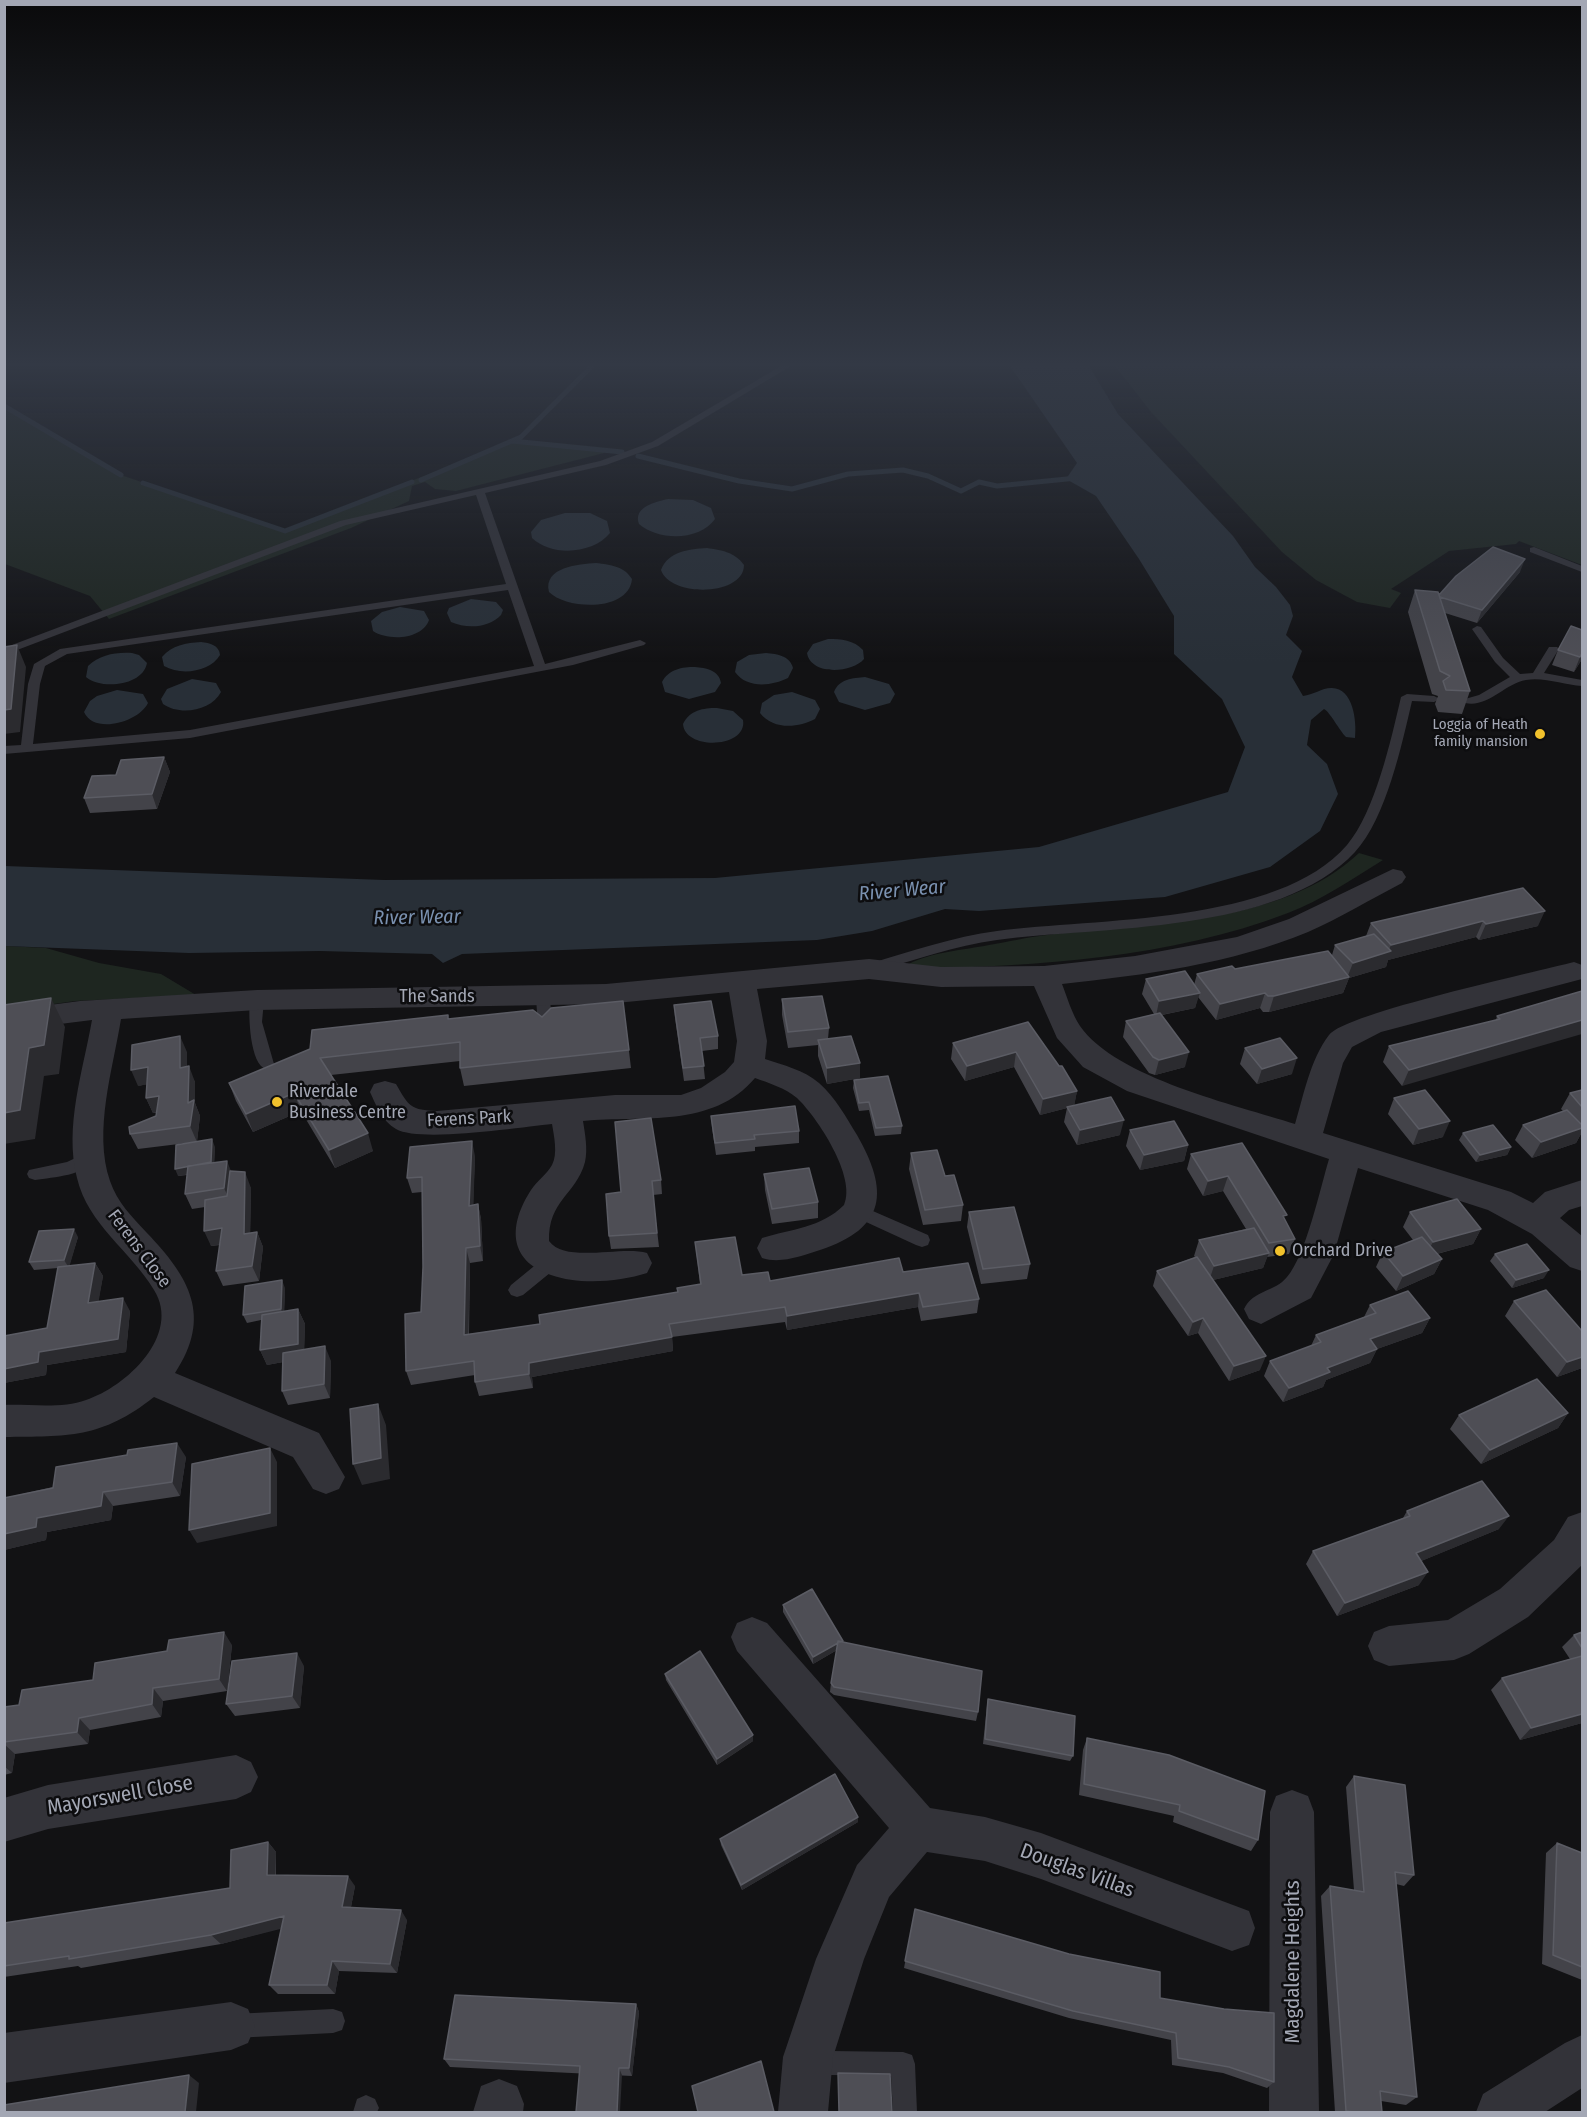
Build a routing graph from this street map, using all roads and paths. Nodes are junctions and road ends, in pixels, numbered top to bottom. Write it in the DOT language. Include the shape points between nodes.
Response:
graph roads {
  1 [pos="595,465"];
  2 [pos="479,490"];
  3 [pos="1534,550"];
  4 [pos="1582,569"];
  5 [pos="512,586"];
  6 [pos="1477,629"];
  7 [pos="640,643"];
  8 [pos="1553,649"];
  9 [pos="4,652"];
  10 [pos="540,667"];
  11 [pos="1537,675"];
  12 [pos="1517,678"];
  13 [pos="1582,683"];
  14 [pos="1434,699"];
  15 [pos="1469,701"];
  16 [pos="27,748"];
  17 [pos="4,750"];
  18 [pos="1393,877"];
  19 [pos="869,969"];
  20 [pos="1574,972"];
  21 [pos="1044,976"];
  22 [pos="741,982"];
  23 [pos="543,997"];
  24 [pos="257,1000"];
  25 [pos="108,1010"];
  26 [pos="4,1021"];
  27 [pos="545,1028"];
  28 [pos="266,1064"];
  29 [pos="749,1065"];
  30 [pos="385,1092"];
  31 [pos="567,1112"];
  32 [pos="1306,1139"];
  33 [pos="1347,1151"];
  34 [pos="88,1158"];
  35 [pos="36,1174"];
  36 [pos="1582,1193"];
  37 [pos="859,1211"];
  38 [pos="1537,1219"];
  39 [pos="922,1240"];
  40 [pos="774,1248"];
  41 [pos="1582,1257"];
  42 [pos="550,1263"];
  43 [pos="635,1263"];
  44 [pos="517,1290"];
  45 [pos="1261,1309"];
  46 [pos="151,1378"];
  47 [pos="4,1421"];
  48 [pos="326,1477"];
  49 [pos="1582,1530"];
  50 [pos="752,1637"];
  51 [pos="1389,1646"];
  52 [pos="236,1777"];
  53 [pos="1292,1812"];
  54 [pos="4,1820"];
  55 [pos="918,1828"];
  56 [pos="1232,1928"];
  57 [pos="333,2021"];
  58 [pos="231,2026"];
  59 [pos="4,2058"];
  60 [pos="1582,2060"];
  61 [pos="831,2063"];
  62 [pos="803,2112"];
  63 [pos="905,2112"];
  64 [pos="1294,2112"];
  65 [pos="1501,2112"];
  1 -- 2 [label="lane"];
  2 -- 5 [label="lane"];
  2 -- 9 [label="lane" via="343,523"];
  3 -- 4 [label="lane"];
  5 -- 10 [label="lane"];
  5 -- 16 [label="lane" via="64,651 40,664"];
  6 -- 12 [label="lane"];
  7 -- 10 [label="lane"];
  8 -- 11 [label="lane"];
  10 -- 16 [label="lane" via="190,734"];
  11 -- 12 [label="lane"];
  11 -- 13 [label="lane"];
  12 -- 15 [label="lane" via="1488,697"];
  14 -- 19 [label="lane" via="1407,697 1401,727 1372,810 1352,847 1320,875 1289,890 1201,914 993,936"];
  16 -- 17 [label="lane"];
  18 -- 21 [label="street" via="1299,925 1242,945 1135,966"];
  19 -- 21 [label="street" via="941,977"];
  19 -- 22 [label="street, The Sands"];
  20 -- 32 [label="street" via="1372,1024 1341,1040 1328,1063"];
  21 -- 32 [label="street" via="1067,1031 1094,1059 1138,1083"];
  22 -- 23 [label="street, The Sands"];
  22 -- 29 [label="street" via="752,1041"];
  23 -- 24 [label="street, The Sands"];
  23 -- 27 [label="lane"];
  24 -- 25 [label="street, The Sands"];
  24 -- 28 [label="lane" via="255,1022"];
  25 -- 26 [label="street, The Sands"];
  25 -- 34 [label="street, Ferens Close"];
  29 -- 31 [label="street, Ferens Park" via="736,1080 712,1096 682,1106 615,1106"];
  29 -- 37 [label="street" via="787,1078 808,1091 822,1108 853,1155 863,1189"];
  30 -- 31 [label="street, Ferens Park" via="392,1107 406,1121 437,1123"];
  31 -- 42 [label="street" via="569,1162 543,1198 532,1224 534,1247"];
  32 -- 33 [label="street"];
  33 -- 38 [label="street" via="1499,1201"];
  33 -- 45 [label="street" via="1317,1254 1299,1287"];
  34 -- 35 [label="lane" via="69,1168"];
  34 -- 46 [label="street, Ferens Close" via="93,1182 115,1221 158,1270 174,1295 178,1324 169,1352"];
  36 -- 38 [label="street" via="1557,1201"];
  37 -- 39 [label="lane"];
  37 -- 40 [label="street" via="838,1229"];
  38 -- 41 [label="street"];
  42 -- 43 [label="street" via="592,1268"];
  42 -- 44 [label="lane"];
  46 -- 47 [label="street, Ferens Close" via="125,1400 88,1417"];
  46 -- 48 [label="street" via="306,1445"];
  49 -- 51 [label="street" via="1568,1553 1514,1603 1454,1640"];
  50 -- 55 [label="street"];
  52 -- 54 [label="street, Mayorswell Close" via="48,1807"];
  53 -- 64 [label="street, Magdalene Heights"];
  55 -- 56 [label="street, Douglas Villas" via="985,1839 1041,1856"];
  55 -- 62 [label="street" via="873,1881 840,1959 808,2057"];
  57 -- 58 [label="lane"];
  58 -- 59 [label="street"];
  60 -- 65 [label="street"];
  61 -- 63 [label="lane" via="903,2064"];
}
